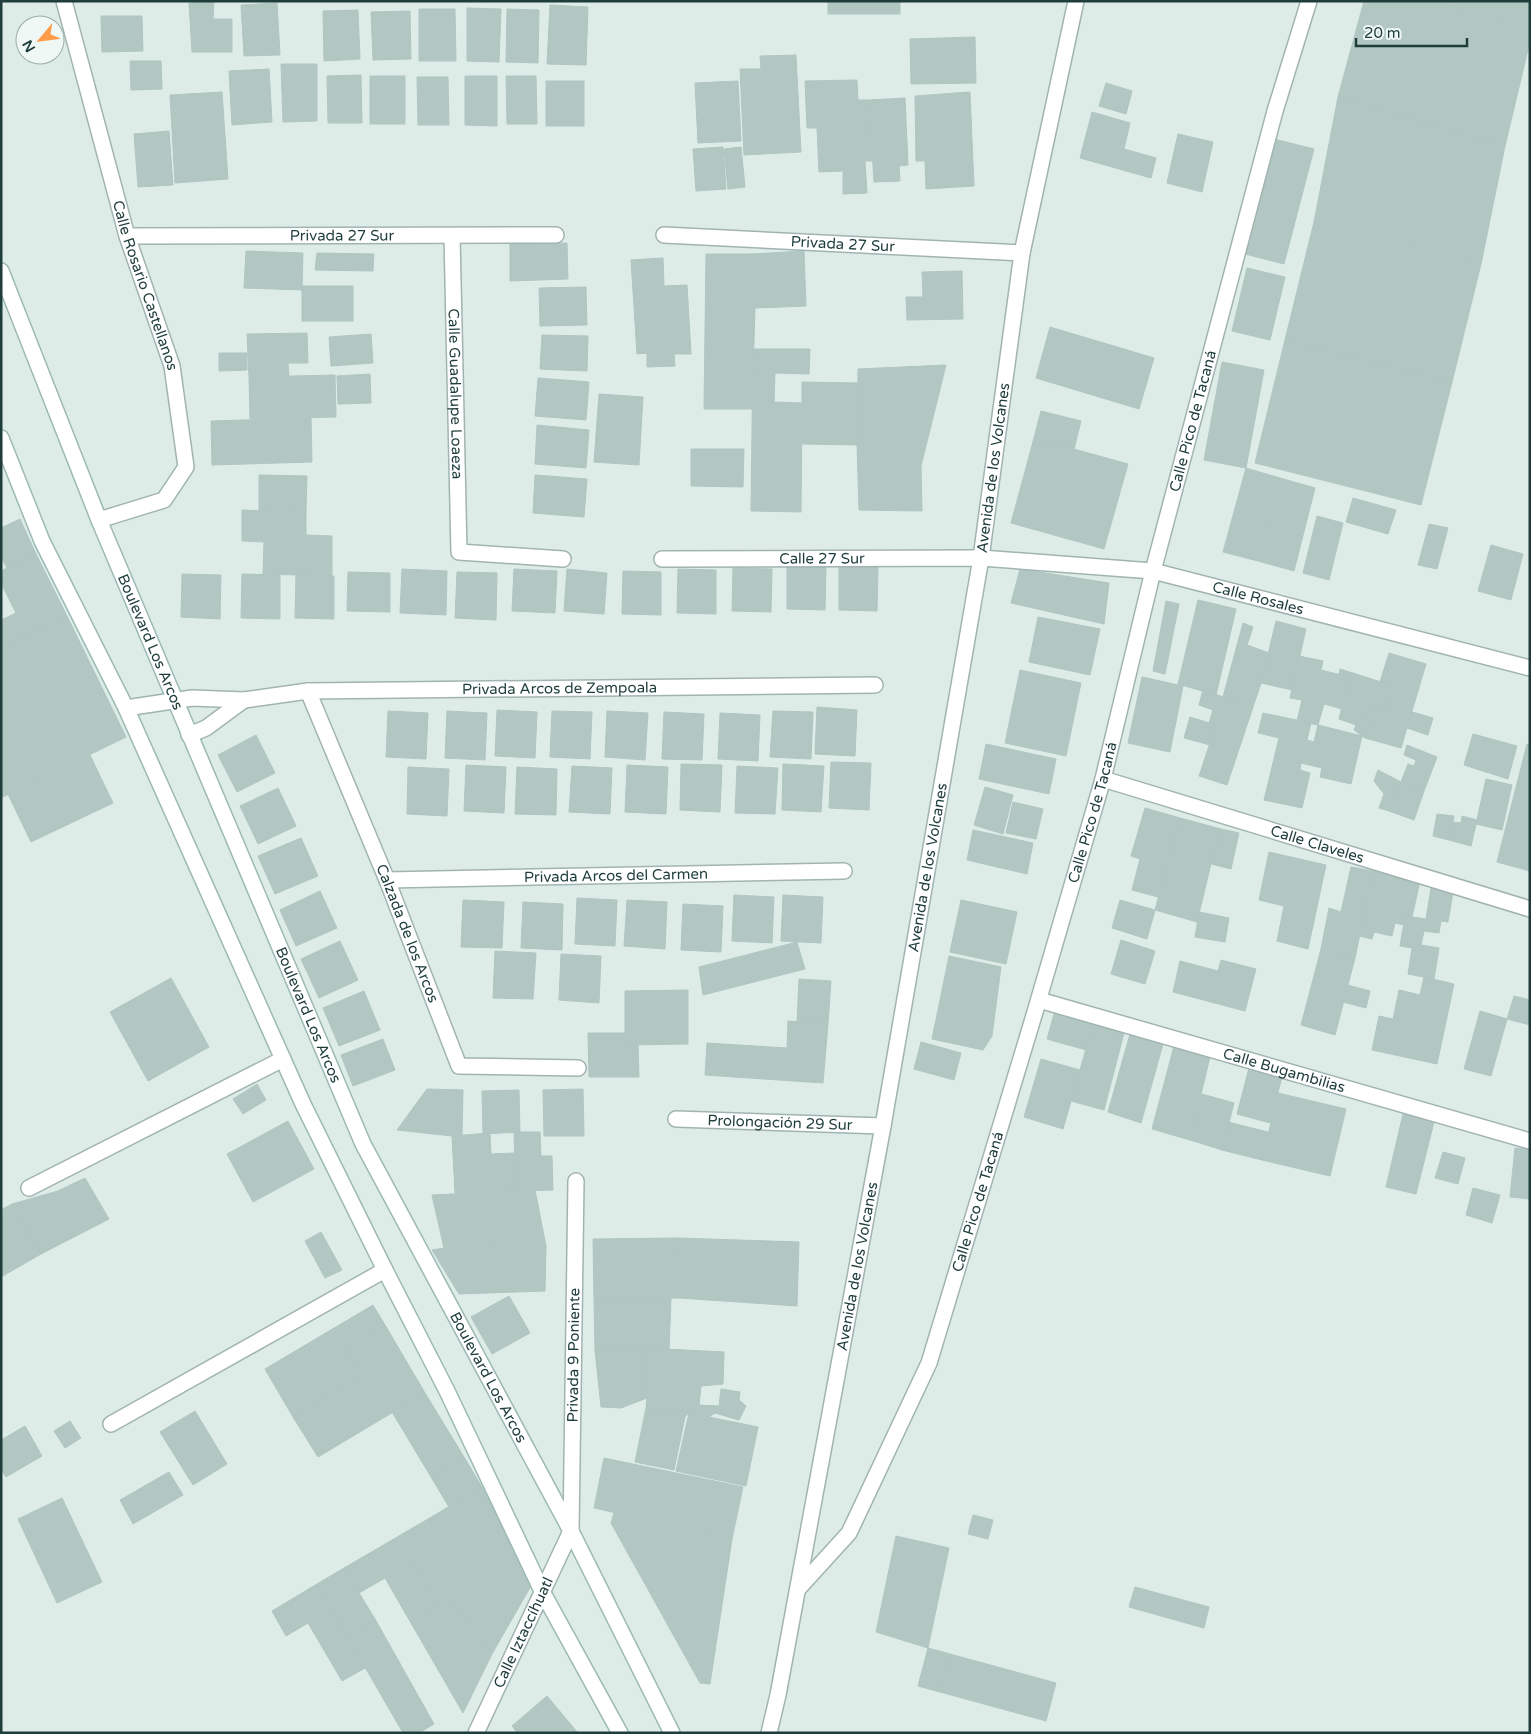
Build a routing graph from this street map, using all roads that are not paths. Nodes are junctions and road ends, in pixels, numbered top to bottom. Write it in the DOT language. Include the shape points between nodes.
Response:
graph roads {
  1 [pos="64,1"];
  2 [pos="1076,1"];
  3 [pos="1308,1"];
  4 [pos="556,235"];
  5 [pos="664,235"];
  6 [pos="127,236"];
  7 [pos="452,236"];
  8 [pos="1022,253"];
  9 [pos="1,271"];
  10 [pos="1,438"];
  11 [pos="99,520"];
  12 [pos="981,558"];
  13 [pos="563,559"];
  14 [pos="662,559"];
  15 [pos="1153,571"];
  16 [pos="1530,668"];
  17 [pos="875,685"];
  18 [pos="308,691"];
  19 [pos="244,700"];
  20 [pos="175,702"];
  21 [pos="126,708"];
  22 [pos="189,735"];
  23 [pos="1103,779"];
  24 [pos="844,871"];
  25 [pos="387,880"];
  26 [pos="1530,910"];
  27 [pos="1039,1000"];
  28 [pos="283,1058"];
  29 [pos="578,1068"];
  30 [pos="676,1119"];
  31 [pos="883,1126"];
  32 [pos="1530,1141"];
  33 [pos="576,1181"];
  34 [pos="29,1188"];
  35 [pos="385,1270"];
  36 [pos="110,1424"];
  37 [pos="571,1531"];
  38 [pos="797,1591"];
  39 [pos="543,1593"];
  40 [pos="476,1733"];
  41 [pos="620,1733"];
  42 [pos="672,1733"];
  43 [pos="769,1733"];
  1 -- 6 [label="street, Calle Rosario Castellanos"];
  2 -- 8 [label="street, Avenida de los Volcanes"];
  3 -- 15 [label="street, Calle Pico de Tacaná"];
  4 -- 7 [label="street, Privada 27 Sur"];
  5 -- 8 [label="street, Privada 27 Sur"];
  6 -- 7 [label="street, Privada 27 Sur"];
  6 -- 11 [label="street, Calle Rosario Castellanos" via="172,366 186,466 164,500"];
  7 -- 13 [label="street, Calle Guadalupe Loaeza" via="459,552"];
  8 -- 12 [label="street, Avenida de los Volcanes"];
  9 -- 11 [label="street, Boulevard Los Arcos"];
  10 -- 21 [label="street" via="42,541"];
  11 -- 20 [label="street, Boulevard Los Arcos"];
  12 -- 14 [label="street, Calle 27 Sur"];
  12 -- 15 [label="street, Calle Rosales"];
  12 -- 31 [label="street, Avenida de los Volcanes"];
  15 -- 16 [label="street, Calle Rosales"];
  15 -- 23 [label="street, Calle Pico de Tacaná"];
  17 -- 18 [label="street, Privada Arcos de Zempoala"];
  18 -- 19 [label="street, Privada Arcos de Zempoala"];
  18 -- 25 [label="street, Calzada de los Arcos"];
  19 -- 20 [label="street, Privada Arcos de Zempoala" via="192,698"];
  19 -- 22 [label="street, Privada Arcos de Zempoala" via="206,728"];
  20 -- 21 [label="street, Privada Arcos de Zempoala"];
  20 -- 22 [label="street, Boulevard Los Arcos"];
  21 -- 28 [label="street"];
  22 -- 37 [label="street, Boulevard Los Arcos" via="363,1144"];
  23 -- 26 [label="street, Calle Claveles"];
  23 -- 27 [label="street, Calle Pico de Tacaná"];
  24 -- 25 [label="street, Privada Arcos del Carmen"];
  25 -- 29 [label="street, Calzada de los Arcos" via="459,1066"];
  27 -- 32 [label="street, Calle Bugambilias"];
  27 -- 38 [label="street, Calle Pico de Tacaná" via="929,1362 849,1533"];
  28 -- 34 [label="street"];
  28 -- 35 [label="street"];
  30 -- 31 [label="street, Prolongación 29 Sur"];
  31 -- 38 [label="street, Avenida de los Volcanes"];
  33 -- 37 [label="street, Privada 9 Poniente"];
  35 -- 36 [label="street"];
  35 -- 39 [label="street" via="447,1391"];
  37 -- 39 [label="street, Calle Iztaccíhuatl"];
  37 -- 42 [label="street, Boulevard Los Arcos"];
  38 -- 43 [label="street, Avenida de los Volcanes"];
  39 -- 40 [label="street, Calle Iztaccíhuatl"];
  39 -- 41 [label="street"];
}
